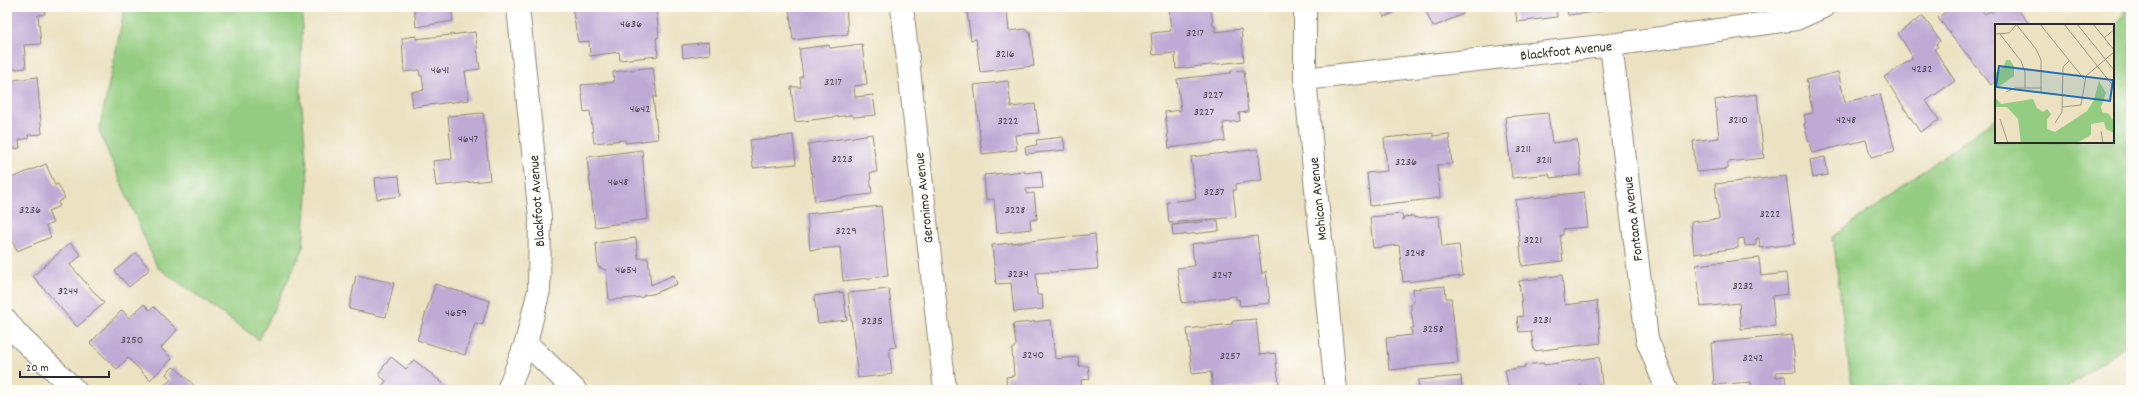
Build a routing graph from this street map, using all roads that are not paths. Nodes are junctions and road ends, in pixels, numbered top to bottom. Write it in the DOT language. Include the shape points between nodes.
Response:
graph roads {
  1 [pos="518,7"];
  2 [pos="902,7"];
  3 [pos="1305,7"];
  4 [pos="1823,7"];
  5 [pos="1611,45"];
  6 [pos="1305,79"];
  7 [pos="7,321"];
  8 [pos="526,343"];
  9 [pos="75,390"];
  10 [pos="508,390"];
  11 [pos="575,390"];
  12 [pos="945,390"];
  13 [pos="1336,390"];
  14 [pos="1666,390"];
  1 -- 8 [label="street, Blackfoot Avenue" via="540,216 539,290"];
  2 -- 12 [label="street, Geronimo Avenue"];
  3 -- 6 [label="street, Mohican Avenue"];
  4 -- 5 [label="street, Blackfoot Avenue" via="1796,19"];
  5 -- 6 [label="street, Blackfoot Avenue"];
  5 -- 14 [label="street, Fontana Avenue" via="1647,339"];
  6 -- 13 [label="street, Mohican Avenue"];
  7 -- 9 [label="street" via="17,334"];
  8 -- 10 [label="street, Blackfoot Avenue"];
  8 -- 11 [label="street"];
}
